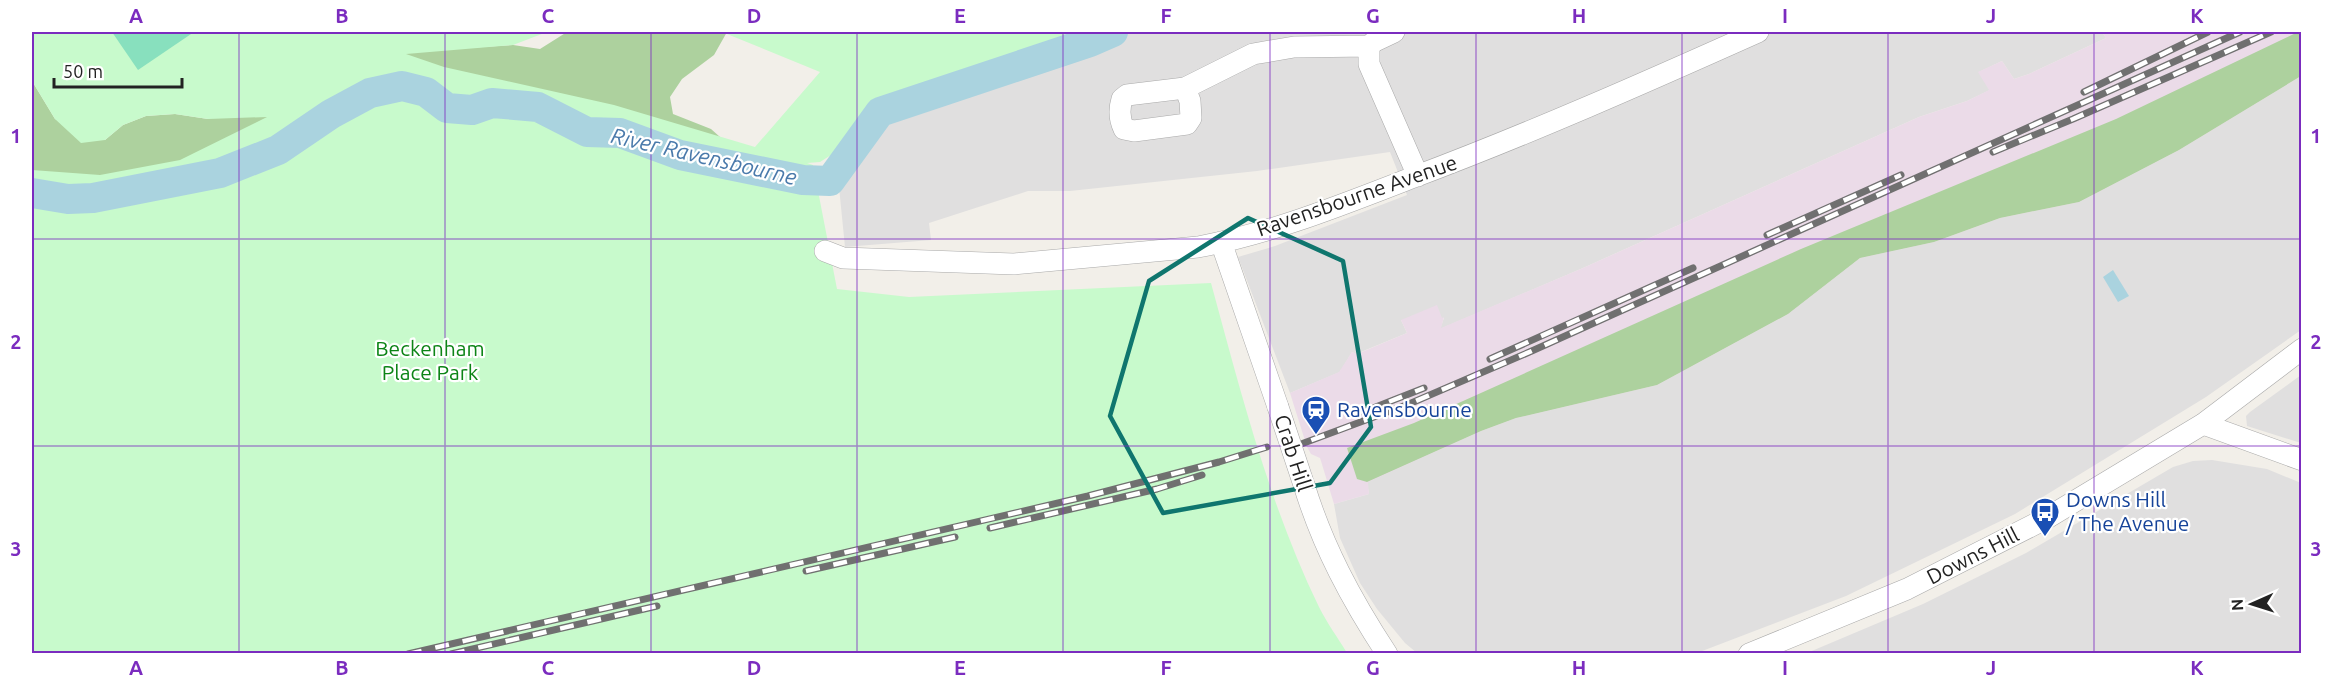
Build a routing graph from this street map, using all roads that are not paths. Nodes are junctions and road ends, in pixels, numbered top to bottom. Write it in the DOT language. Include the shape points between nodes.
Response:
graph roads {
  1 [pos="1394,32"];
  2 [pos="1758,32"];
  3 [pos="1369,46"];
  4 [pos="1185,88"];
  5 [pos="1418,176"];
  6 [pos="1221,242"];
  7 [pos="825,251"];
  8 [pos="2301,349"];
  9 [pos="2203,424"];
  10 [pos="2301,460"];
  11 [pos="1387,654"];
  12 [pos="1749,654"];
  1 -- 3 [label="street"];
  2 -- 5 [label="street, Ravensbourne Avenue"];
  3 -- 4 [label="street" via="1294,47 1253,54"];
  3 -- 5 [label="street" via="1369,64"];
  5 -- 6 [label="street, Ravensbourne Avenue" via="1316,215"];
  6 -- 7 [label="street, Ravensbourne Avenue" via="1014,264 843,258"];
  6 -- 11 [label="street, Crab Hill, bridge" via="1330,556 1355,606"];
  8 -- 9 [label="street, Downs Hill"];
  9 -- 10 [label="street"];
  9 -- 12 [label="street, Downs Hill" via="2047,518 1971,558 1907,589"];
}
